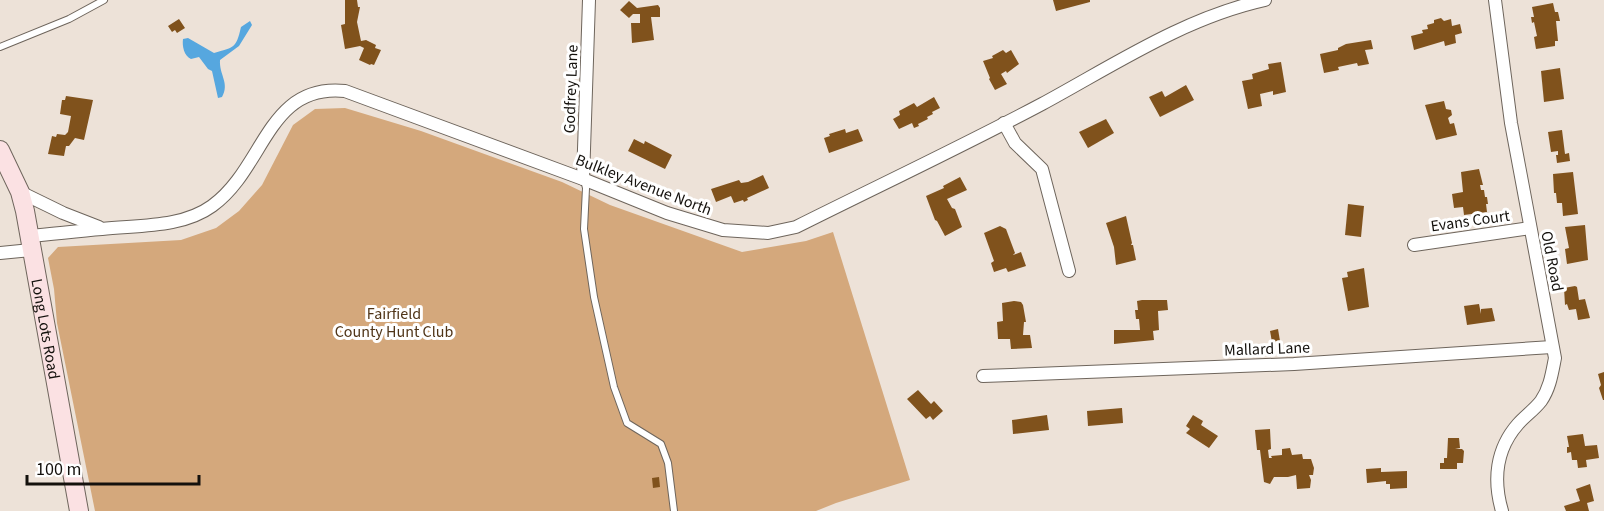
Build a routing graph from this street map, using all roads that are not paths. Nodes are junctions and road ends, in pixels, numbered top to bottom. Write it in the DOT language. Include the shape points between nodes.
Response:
graph roads {
  1 [pos="104,0"];
  2 [pos="589,0"];
  3 [pos="1264,0"];
  4 [pos="1495,0"];
  5 [pos="1235,3"];
  6 [pos="0,47"];
  7 [pos="1004,123"];
  8 [pos="0,150"];
  9 [pos="584,178"];
  10 [pos="20,192"];
  11 [pos="1530,228"];
  12 [pos="103,229"];
  13 [pos="30,243"];
  14 [pos="1414,245"];
  15 [pos="0,253"];
  16 [pos="1069,271"];
  17 [pos="1552,347"];
  18 [pos="983,376"];
  19 [pos="1499,510"];
  20 [pos="79,511"];
  21 [pos="674,511"];
  1 -- 6 [label="lane"];
  2 -- 9 [label="street, Godfrey Lane"];
  3 -- 5 [label="street, Bulkley Avenue North"];
  4 -- 11 [label="street, Old Road"];
  5 -- 7 [label="street, Bulkley Avenue North" via="1155,41"];
  7 -- 9 [label="street, Bulkley Avenue North" via="796,226 768,233 723,230 667,213"];
  7 -- 16 [label="street" via="1015,142 1042,169"];
  8 -- 10 [label="main road, Long Lots Road"];
  9 -- 12 [label="street, Bulkley Avenue North" via="345,91 330,89 315,91 289,106 243,176 210,208 172,222"];
  9 -- 21 [label="lane" via="584,229 614,387 627,423 661,444 668,463"];
  10 -- 12 [label="street, Bulkley Avenue North"];
  10 -- 13 [label="main road, Long Lots Road"];
  11 -- 14 [label="street, Evans Court"];
  11 -- 17 [label="street, Old Road"];
  12 -- 13 [label="street, Bulkley Avenue North"];
  13 -- 15 [label="street, Bulkley Avenue North"];
  13 -- 20 [label="main road, Long Lots Road"];
  17 -- 18 [label="street, Mallard Lane" via="1294,364"];
  17 -- 19 [label="street, Old Road" via="1555,358 1547,389 1517,425 1499,458"];
}
